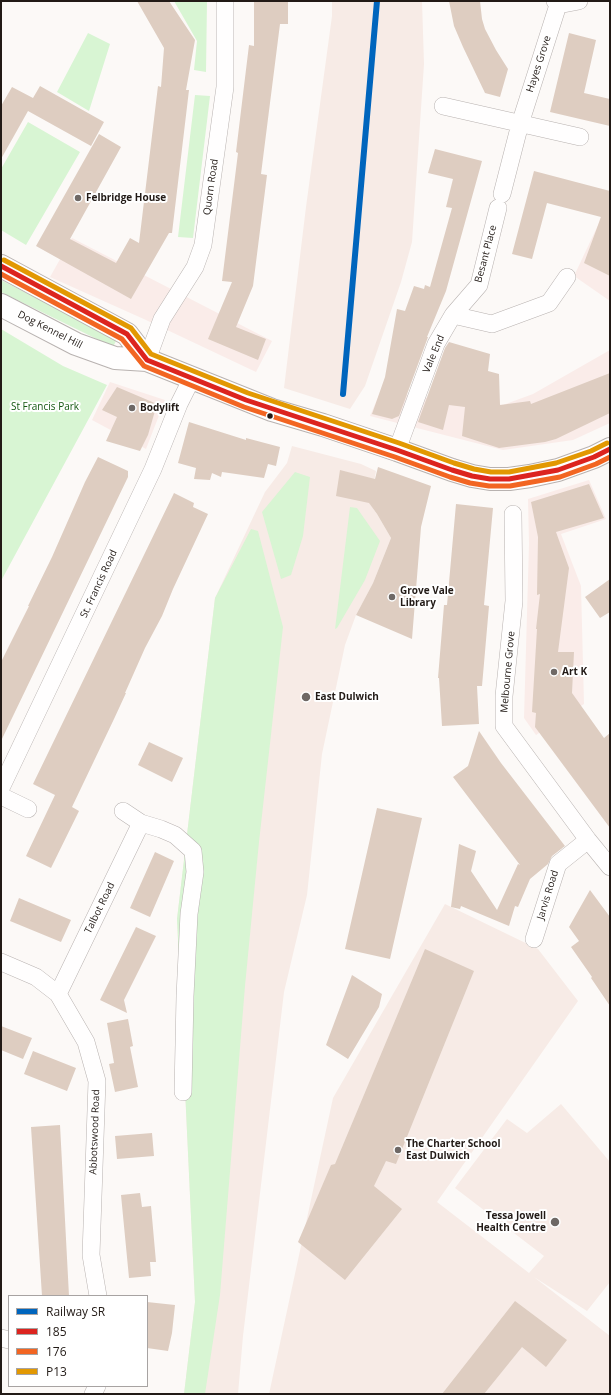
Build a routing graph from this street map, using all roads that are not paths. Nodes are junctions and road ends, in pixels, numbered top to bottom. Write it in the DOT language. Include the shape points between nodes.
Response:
graph roads {
  1 [pos="225,1"];
  2 [pos="579,1"];
  3 [pos="557,3"];
  4 [pos="443,106"];
  5 [pos="520,124"];
  6 [pos="580,137"];
  7 [pos="500,201"];
  8 [pos="1,266"];
  9 [pos="567,277"];
  10 [pos="1,305"];
  11 [pos="453,315"];
  12 [pos="147,360"];
  13 [pos="192,378"];
  14 [pos="610,449"];
  15 [pos="398,450"];
  16 [pos="513,514"];
  17 [pos="1,788"];
  18 [pos="1,796"];
  19 [pos="28,809"];
  20 [pos="123,811"];
  21 [pos="141,823"];
  22 [pos="588,840"];
  23 [pos="610,867"];
  24 [pos="534,939"];
  25 [pos="1,962"];
  26 [pos="58,994"];
  27 [pos="183,1092"];
  28 [pos="98,1295"];
  1 -- 12 [label="street, Quorn Road" via="225,86 203,245 195,267 162,319"];
  2 -- 3 [label="street, Hayes Grove"];
  3 -- 5 [label="street, Hayes Grove"];
  4 -- 5 [label="street"];
  5 -- 6 [label="street"];
  5 -- 7 [label="street, Hayes Grove"];
  7 -- 11 [label="street, Besant Place" via="479,285"];
  8 -- 12 [label="main road" via="127,334"];
  9 -- 11 [label="street" via="549,303 492,324"];
  10 -- 12 [label="main road, Dog Kennel Hill" via="76,344 114,358"];
  11 -- 15 [label="street, Vale End" via="436,344"];
  12 -- 13 [label="main road, Dog Kennel Hill"];
  13 -- 15 [label="main road, Dog Kennel Hill" via="272,410"];
  13 -- 17 [label="street, St. Francis Road" via="152,470"];
  14 -- 15 [label="main road, Dog Kennel Hill" via="558,470 509,479 472,476"];
  16 -- 22 [label="street, Melbourne Grove" via="514,601 504,696 504,726"];
  18 -- 19 [label="street"];
  20 -- 21 [label="street"];
  21 -- 26 [label="street, Talbot Road"];
  21 -- 27 [label="street" via="175,835 193,851 195,872 189,914"];
  22 -- 23 [label="street, Melbourne Grove"];
  22 -- 24 [label="street, Jarvis Road" via="558,864"];
  25 -- 26 [label="street, Abbotswood Road" via="36,977"];
  26 -- 28 [label="street, Abbotswood Road" via="86,1042 97,1081 91,1255"];
}
